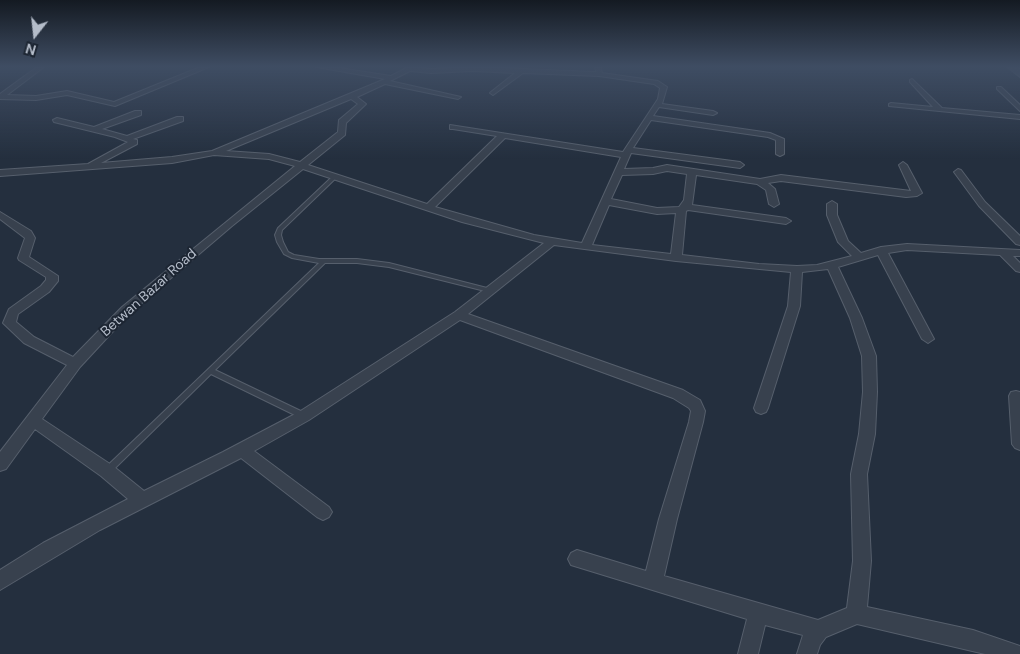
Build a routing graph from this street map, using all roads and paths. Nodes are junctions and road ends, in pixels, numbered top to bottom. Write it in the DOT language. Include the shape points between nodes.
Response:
graph roads {
  1 [pos="19,98"];
  2 [pos="39,98"];
  3 [pos="87,98"];
  4 [pos="129,98"];
  5 [pos="348,98"];
  6 [pos="354,98"];
  7 [pos="660,98"];
  8 [pos="928,98"];
  9 [pos="1009,98"];
  10 [pos="891,105"];
  11 [pos="657,106"];
  12 [pos="1020,108"];
  13 [pos="940,110"];
  14 [pos="138,113"];
  15 [pos="713,113"];
  16 [pos="1017,117"];
  17 [pos="649,118"];
  18 [pos="180,119"];
  19 [pos="57,120"];
  20 [pos="1020,125"];
  21 [pos="452,127"];
  22 [pos="95,129"];
  23 [pos="503,135"];
  24 [pos="128,138"];
  25 [pos="627,152"];
  26 [pos="214,153"];
  27 [pos="780,154"];
  28 [pos="300,165"];
  29 [pos="740,165"];
  30 [pos="904,165"];
  31 [pos="85,167"];
  32 [pos="618,172"];
  33 [pos="692,172"];
  34 [pos="958,172"];
  35 [pos="0,173"];
  36 [pos="335,177"];
  37 [pos="760,182"];
  38 [pos="605,201"];
  39 [pos="774,204"];
  40 [pos="832,204"];
  41 [pos="428,208"];
  42 [pos="684,208"];
  43 [pos="0,215"];
  44 [pos="786,221"];
  45 [pos="12,222"];
  46 [pos="0,229"];
  47 [pos="1020,242"];
  48 [pos="551,243"];
  49 [pos="586,247"];
  50 [pos="881,250"];
  51 [pos="1003,252"];
  52 [pos="1020,253"];
  53 [pos="859,257"];
  54 [pos="676,258"];
  55 [pos="324,261"];
  56 [pos="832,264"];
  57 [pos="797,269"];
  58 [pos="1020,269"];
  59 [pos="489,290"];
  60 [pos="459,315"];
  61 [pos="928,339"];
  62 [pos="75,364"];
  63 [pos="211,371"];
  64 [pos="1016,396"];
  65 [pos="761,408"];
  66 [pos="304,416"];
  67 [pos="33,420"];
  68 [pos="1020,444"];
  69 [pos="242,450"];
  70 [pos="0,464"];
  71 [pos="107,471"];
  72 [pos="142,500"];
  73 [pos="323,512"];
  74 [pos="577,558"];
  75 [pos="653,581"];
  76 [pos="0,582"];
  77 [pos="758,613"];
  78 [pos="855,614"];
  79 [pos="819,630"];
  80 [pos="748,654"];
  81 [pos="807,654"];
  82 [pos="1015,654"];
  1 -- 2 [label="street"];
  3 -- 4 [label="street" via="115,104"];
  5 -- 26 [label="street"];
  6 -- 28 [label="street, Betwan Bazar Road" via="362,104 342,122 342,133"];
  7 -- 11 [label="street"];
  8 -- 13 [label="street"];
  9 -- 12 [label="street"];
  10 -- 13 [label="street"];
  11 -- 15 [label="street"];
  11 -- 17 [label="street"];
  13 -- 16 [label="street"];
  14 -- 22 [label="street"];
  16 -- 20 [label="street"];
  17 -- 25 [label="street"];
  17 -- 27 [label="street" via="770,135 780,140"];
  18 -- 24 [label="street"];
  19 -- 22 [label="street"];
  21 -- 23 [label="street"];
  22 -- 24 [label="street"];
  23 -- 25 [label="street"];
  23 -- 41 [label="street"];
  24 -- 31 [label="street" via="134,142"];
  25 -- 29 [label="street"];
  25 -- 32 [label="street"];
  26 -- 28 [label="street" via="258,155"];
  26 -- 31 [label="street"];
  28 -- 36 [label="street"];
  28 -- 62 [label="street, Betwan Bazar Road" via="126,310"];
  30 -- 37 [label="street" via="917,193 781,178"];
  31 -- 35 [label="street"];
  32 -- 33 [label="street" via="653,172 667,168"];
  32 -- 38 [label="street"];
  33 -- 37 [label="street"];
  33 -- 42 [label="street"];
  34 -- 47 [label="street" via="982,204"];
  36 -- 41 [label="street"];
  36 -- 55 [label="lane" via="284,224 278,235 286,253"];
  37 -- 39 [label="street" via="770,189"];
  38 -- 42 [label="street" via="657,210"];
  38 -- 49 [label="street"];
  40 -- 53 [label="street" via="832,216 843,242"];
  41 -- 48 [label="street"];
  42 -- 44 [label="street"];
  42 -- 54 [label="street"];
  43 -- 45 [label="street"];
  45 -- 46 [label="street"];
  45 -- 62 [label="street" via="30,238 23,258 46,271 52,276 52,281 13,312 9,323 29,340"];
  48 -- 49 [label="street"];
  48 -- 59 [label="street"];
  49 -- 54 [label="street"];
  50 -- 51 [label="street" via="928,247"];
  50 -- 53 [label="street"];
  50 -- 61 [label="street"];
  51 -- 52 [label="street"];
  51 -- 58 [label="street"];
  53 -- 56 [label="street"];
  54 -- 57 [label="street"];
  55 -- 59 [label="lane" via="389,265"];
  55 -- 63 [label="lane"];
  56 -- 57 [label="street"];
  56 -- 78 [label="street" via="869,356 867,434 859,474 861,577"];
  57 -- 65 [label="street" via="794,306"];
  59 -- 60 [label="street"];
  60 -- 66 [label="street"];
  60 -- 75 [label="street" via="678,394 695,404 698,411 696,422"];
  62 -- 67 [label="street, Betwan Bazar Road"];
  63 -- 66 [label="lane"];
  63 -- 71 [label="lane"];
  64 -- 68 [label="street"];
  66 -- 69 [label="street"];
  67 -- 70 [label="street, Betwan Bazar Road"];
  67 -- 71 [label="street"];
  69 -- 72 [label="street"];
  69 -- 73 [label="street"];
  71 -- 72 [label="street"];
  72 -- 76 [label="street" via="49,549"];
  74 -- 75 [label="street"];
  75 -- 77 [label="street"];
  77 -- 79 [label="street"];
  77 -- 80 [label="street"];
  78 -- 79 [label="street"];
  78 -- 82 [label="street" via="973,640"];
  79 -- 81 [label="street" via="811,640"];
}
